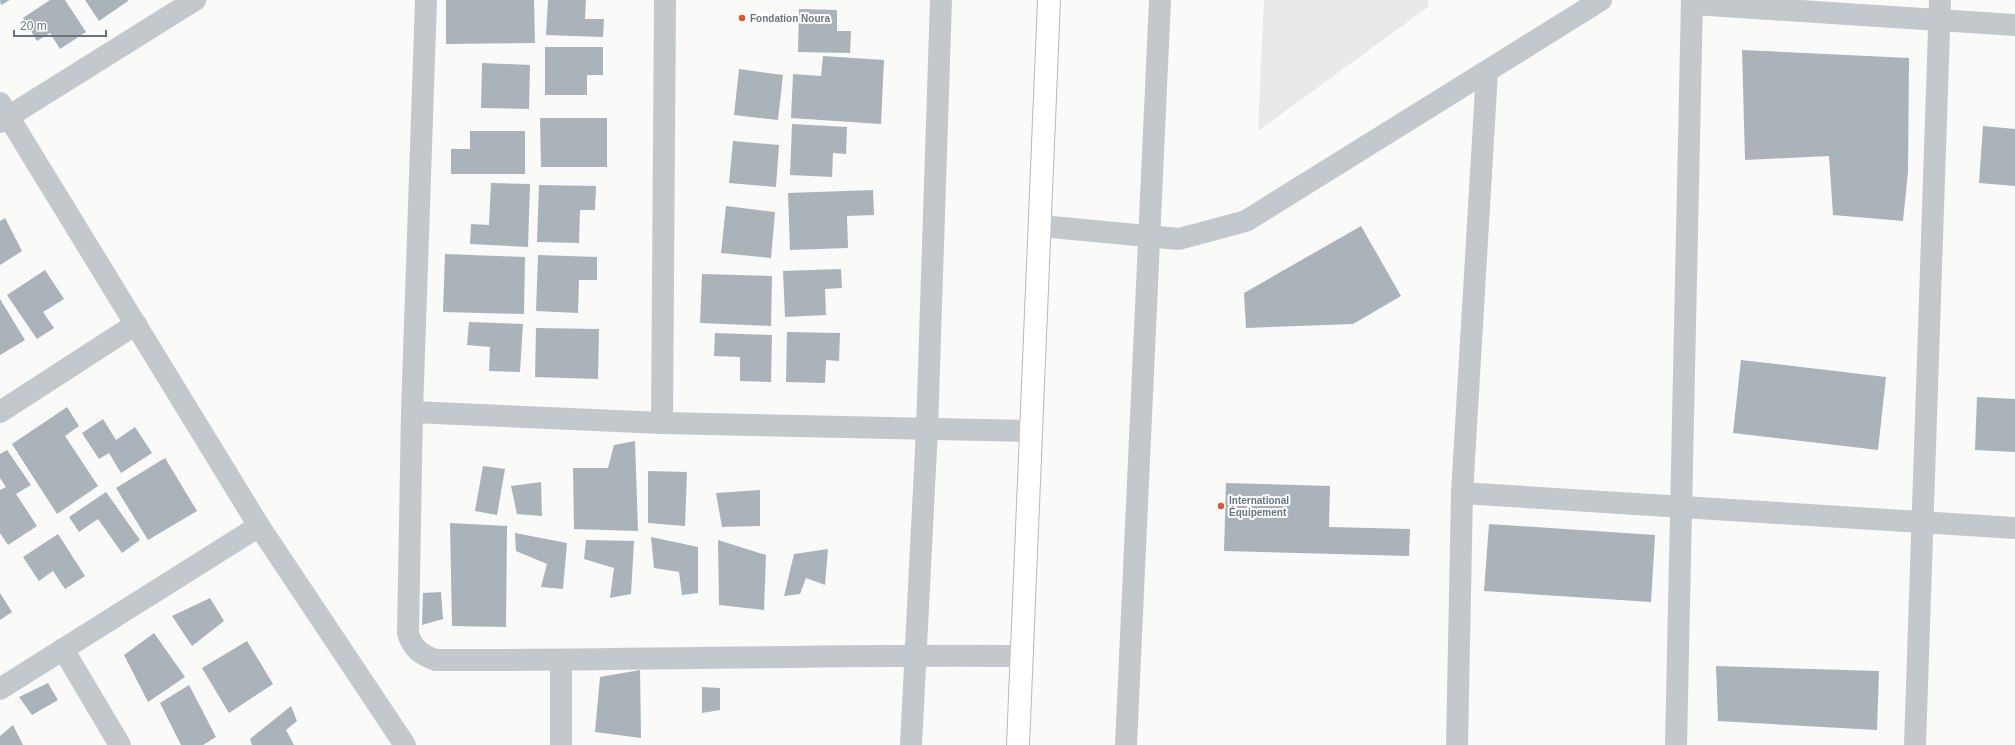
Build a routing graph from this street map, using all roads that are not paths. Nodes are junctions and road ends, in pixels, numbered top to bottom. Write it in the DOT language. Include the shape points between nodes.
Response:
graph roads {
  1 [pos="195,0"];
  2 [pos="426,0"];
  3 [pos="665,0"];
  4 [pos="941,0"];
  5 [pos="1049,0"];
  6 [pos="1160,0"];
  7 [pos="1601,0"];
  8 [pos="1692,2"];
  9 [pos="1940,10"];
  10 [pos="2015,25"];
  11 [pos="1487,72"];
  12 [pos="3,114"];
  13 [pos="1041,226"];
  14 [pos="1149,237"];
  15 [pos="136,324"];
  16 [pos="0,412"];
  17 [pos="412,412"];
  18 [pos="662,423"];
  19 [pos="926,429"];
  20 [pos="1032,431"];
  21 [pos="1462,493"];
  22 [pos="1681,507"];
  23 [pos="1922,522"];
  24 [pos="259,526"];
  25 [pos="2015,528"];
  26 [pos="62,649"];
  27 [pos="914,655"];
  28 [pos="1022,656"];
  29 [pos="561,661"];
  30 [pos="0,689"];
  31 [pos="120,745"];
  32 [pos="406,745"];
  33 [pos="561,745"];
  34 [pos="911,745"];
  35 [pos="1018,745"];
  36 [pos="1126,745"];
  37 [pos="1457,745"];
  38 [pos="1676,745"];
  39 [pos="1915,745"];
  1 -- 12 [label="street"];
  2 -- 17 [label="street"];
  3 -- 18 [label="street"];
  4 -- 19 [label="street"];
  5 -- 13 [label="main road"];
  6 -- 14 [label="street"];
  7 -- 11 [label="street"];
  8 -- 9 [label="street"];
  8 -- 22 [label="street"];
  9 -- 10 [label="street"];
  9 -- 23 [label="street"];
  11 -- 14 [label="street" via="1246,221 1179,239"];
  11 -- 21 [label="street"];
  12 -- 15 [label="street"];
  13 -- 14 [label="street"];
  13 -- 20 [label="main road"];
  14 -- 36 [label="street"];
  15 -- 16 [label="street"];
  15 -- 24 [label="street"];
  17 -- 18 [label="street"];
  17 -- 29 [label="street" via="408,632 411,644 426,657 436,660"];
  18 -- 19 [label="street"];
  19 -- 20 [label="street"];
  19 -- 27 [label="street"];
  20 -- 28 [label="main road"];
  21 -- 22 [label="street"];
  21 -- 37 [label="street"];
  22 -- 23 [label="street"];
  22 -- 38 [label="street"];
  23 -- 25 [label="street"];
  23 -- 39 [label="street"];
  24 -- 26 [label="street"];
  24 -- 32 [label="street"];
  26 -- 30 [label="street"];
  26 -- 31 [label="street"];
  27 -- 28 [label="street"];
  27 -- 29 [label="street"];
  27 -- 34 [label="street"];
  28 -- 35 [label="main road"];
  29 -- 33 [label="street"];
}
